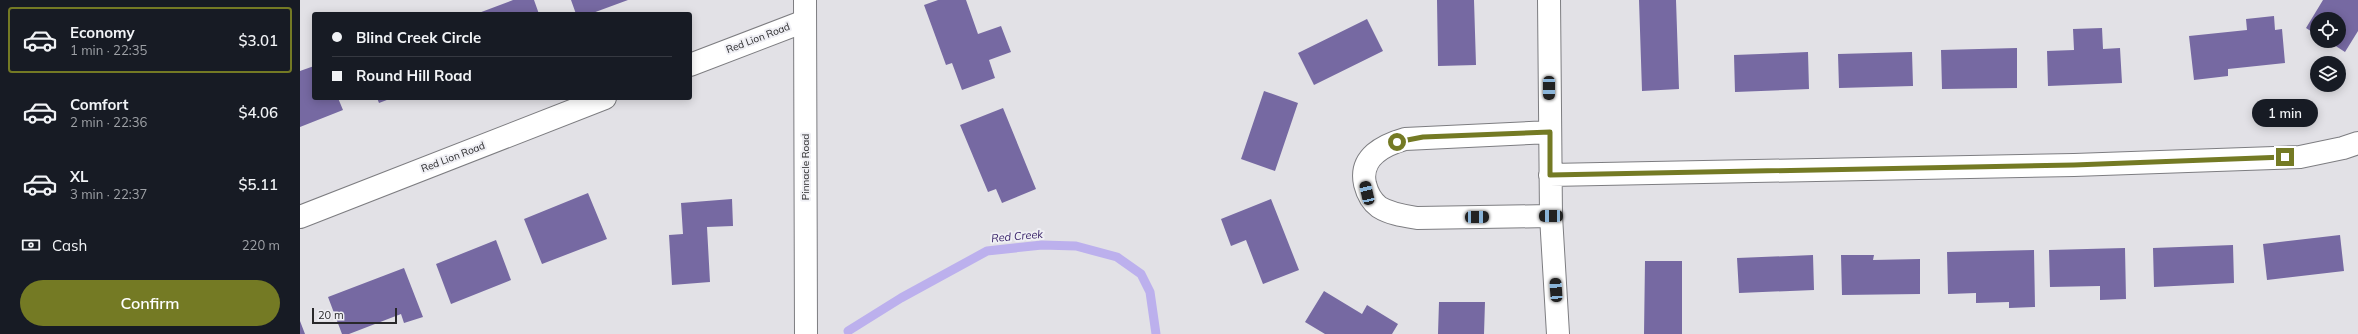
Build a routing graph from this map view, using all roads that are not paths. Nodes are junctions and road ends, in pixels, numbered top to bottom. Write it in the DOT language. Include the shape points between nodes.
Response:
graph roads {
  1 [pos="1549,0"];
  2 [pos="805,10"];
  3 [pos="692,64"];
  4 [pos="600,100"];
  5 [pos="1550,132"];
  6 [pos="2358,143"];
  7 [pos="1550,175"];
  8 [pos="1551,216"];
  9 [pos="300,217"];
  10 [pos="806,334"];
  11 [pos="1558,334"];
  1 -- 5 [label="street"];
  2 -- 3 [label="street, Red Lion Road"];
  2 -- 10 [label="street, Pinnacle Road"];
  4 -- 9 [label="street, Red Lion Road"];
  5 -- 7 [label="street"];
  5 -- 8 [label="street" via="1405,139 1388,144 1375,152 1366,163 1364,177 1367,193 1379,207 1397,215 1417,218"];
  6 -- 7 [label="street" via="2300,157 2066,166"];
  7 -- 8 [label="street"];
  8 -- 11 [label="street"];
}
